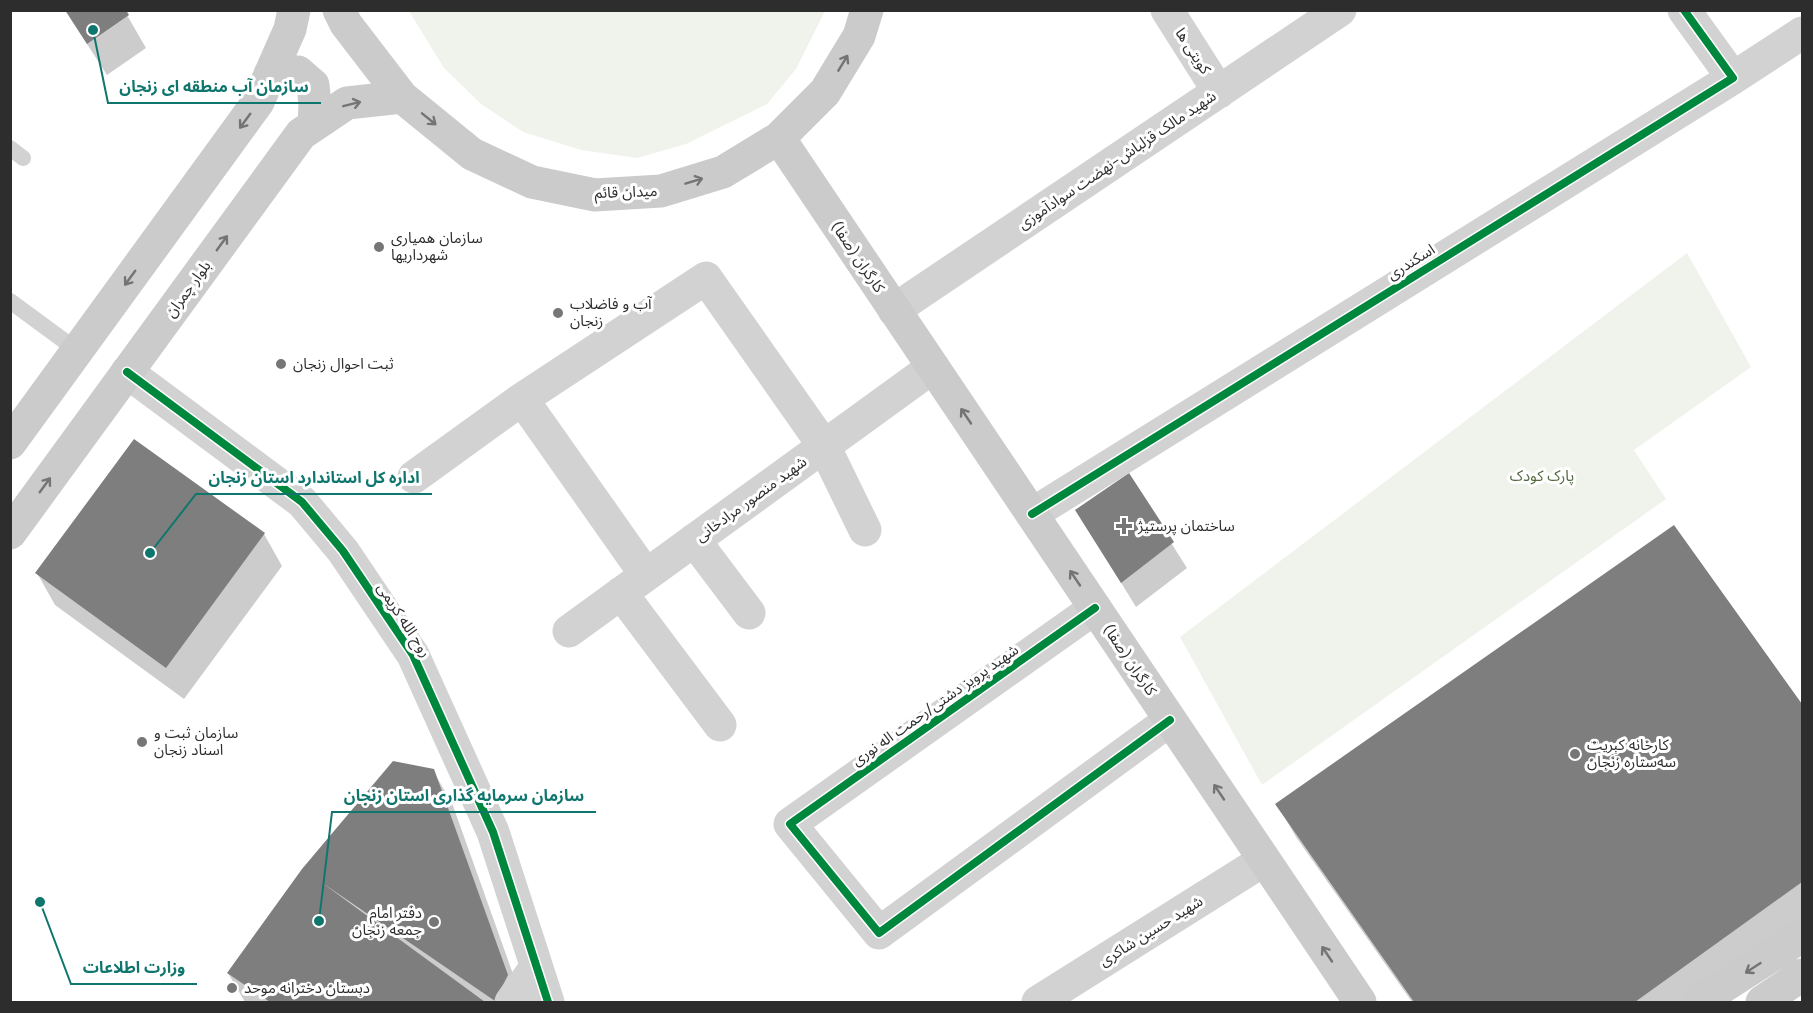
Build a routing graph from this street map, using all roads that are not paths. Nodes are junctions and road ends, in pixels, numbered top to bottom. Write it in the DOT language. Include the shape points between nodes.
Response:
graph roads {
  1 [pos="294,10"];
  2 [pos="339,10"];
  3 [pos="867,10"];
  4 [pos="1167,10"];
  5 [pos="1340,10"];
  6 [pos="1684,10"];
  7 [pos="1803,33"];
  8 [pos="270,74"];
  9 [pos="1733,78"];
  10 [pos="1219,92"];
  11 [pos="402,97"];
  12 [pos="314,125"];
  13 [pos="779,138"];
  14 [pos="10,301"];
  15 [pos="894,310"];
  16 [pos="78,351"];
  17 [pos="933,367"];
  18 [pos="127,372"];
  19 [pos="522,399"];
  20 [pos="10,443"];
  21 [pos="824,446"];
  22 [pos="414,477"];
  23 [pos="1032,514"];
  24 [pos="865,530"];
  25 [pos="10,532"];
  26 [pos="694,540"];
  27 [pos="634,584"];
  28 [pos="1095,608"];
  29 [pos="749,613"];
  30 [pos="569,631"];
  31 [pos="1170,720"];
  32 [pos="720,725"];
  33 [pos="1264,860"];
  34 [pos="1803,936"];
  35 [pos="536,967"];
  36 [pos="1803,975"];
  37 [pos="511,1002"];
  38 [pos="548,1002"];
  39 [pos="1038,1002"];
  40 [pos="1360,1002"];
  41 [pos="1699,1002"];
  42 [pos="1762,1002"];
  1 -- 8 [label="main road"];
  2 -- 11 [label="main road, میدان قائم"];
  13 -- 3 [label="main road, میدان قائم, one-way" via="825,92 859,36"];
  4 -- 10 [label="street, کویتی ها"];
  5 -- 10 [label="street, شهید مالک قزلباش-نهضت سوادآموزی"];
  6 -- 9 [label="street"];
  7 -- 9 [label="street, اسکندری"];
  8 -- 12 [label="main road" via="298,72 313,85"];
  8 -- 16 [label="main road, one-way" via="258,102"];
  9 -- 23 [label="street, اسکندری"];
  10 -- 15 [label="street, شهید مالک قزلباش-نهضت سوادآموزی"];
  12 -- 11 [label="main road, بلوار چمران, one-way" via="347,103"];
  11 -- 13 [label="main road, میدان قائم, one-way" via="472,154 532,182 595,195 661,191 723,172"];
  18 -- 12 [label="main road, بلوار چمران, one-way" via="301,134"];
  13 -- 15 [label="main road, کارگران (صفا)"];
  14 -- 16 [label="lane"];
  15 -- 17 [label="main road, کارگران (صفا)"];
  16 -- 20 [label="main road"];
  17 -- 21 [label="street, شهید منصور مرادخانی"];
  23 -- 17 [label="main road, کارگران (صفا), one-way"];
  25 -- 18 [label="main road, بلوار چمران, one-way"];
  18 -- 35 [label="street, روح الله کریمی" via="302,502 343,551 412,656 456,747 493,832"];
  19 -- 21 [label="street" via="706,278"];
  19 -- 22 [label="street"];
  19 -- 27 [label="street"];
  21 -- 24 [label="street"];
  21 -- 26 [label="street, شهید منصور مرادخانی"];
  28 -- 23 [label="main road, کارگران (صفا), one-way"];
  26 -- 27 [label="street, شهید منصور مرادخانی"];
  26 -- 29 [label="street"];
  27 -- 30 [label="street, شهید منصور مرادخانی"];
  27 -- 32 [label="street"];
  28 -- 31 [label="main road, کارگران (صفا)"];
  28 -- 31 [label="street, شهید پرویز دشتی/رحمت اله نوری" via="790,824 879,933"];
  33 -- 31 [label="main road, کارگران (صفا), one-way"];
  33 -- 39 [label="street, شهید حسین شاکری"];
  40 -- 33 [label="main road, کارگران (صفا), one-way"];
  34 -- 41 [label="main road, one-way"];
  35 -- 37 [label="street"];
  35 -- 38 [label="street, روح الله کریمی"];
  36 -- 42 [label="main road"];
}
